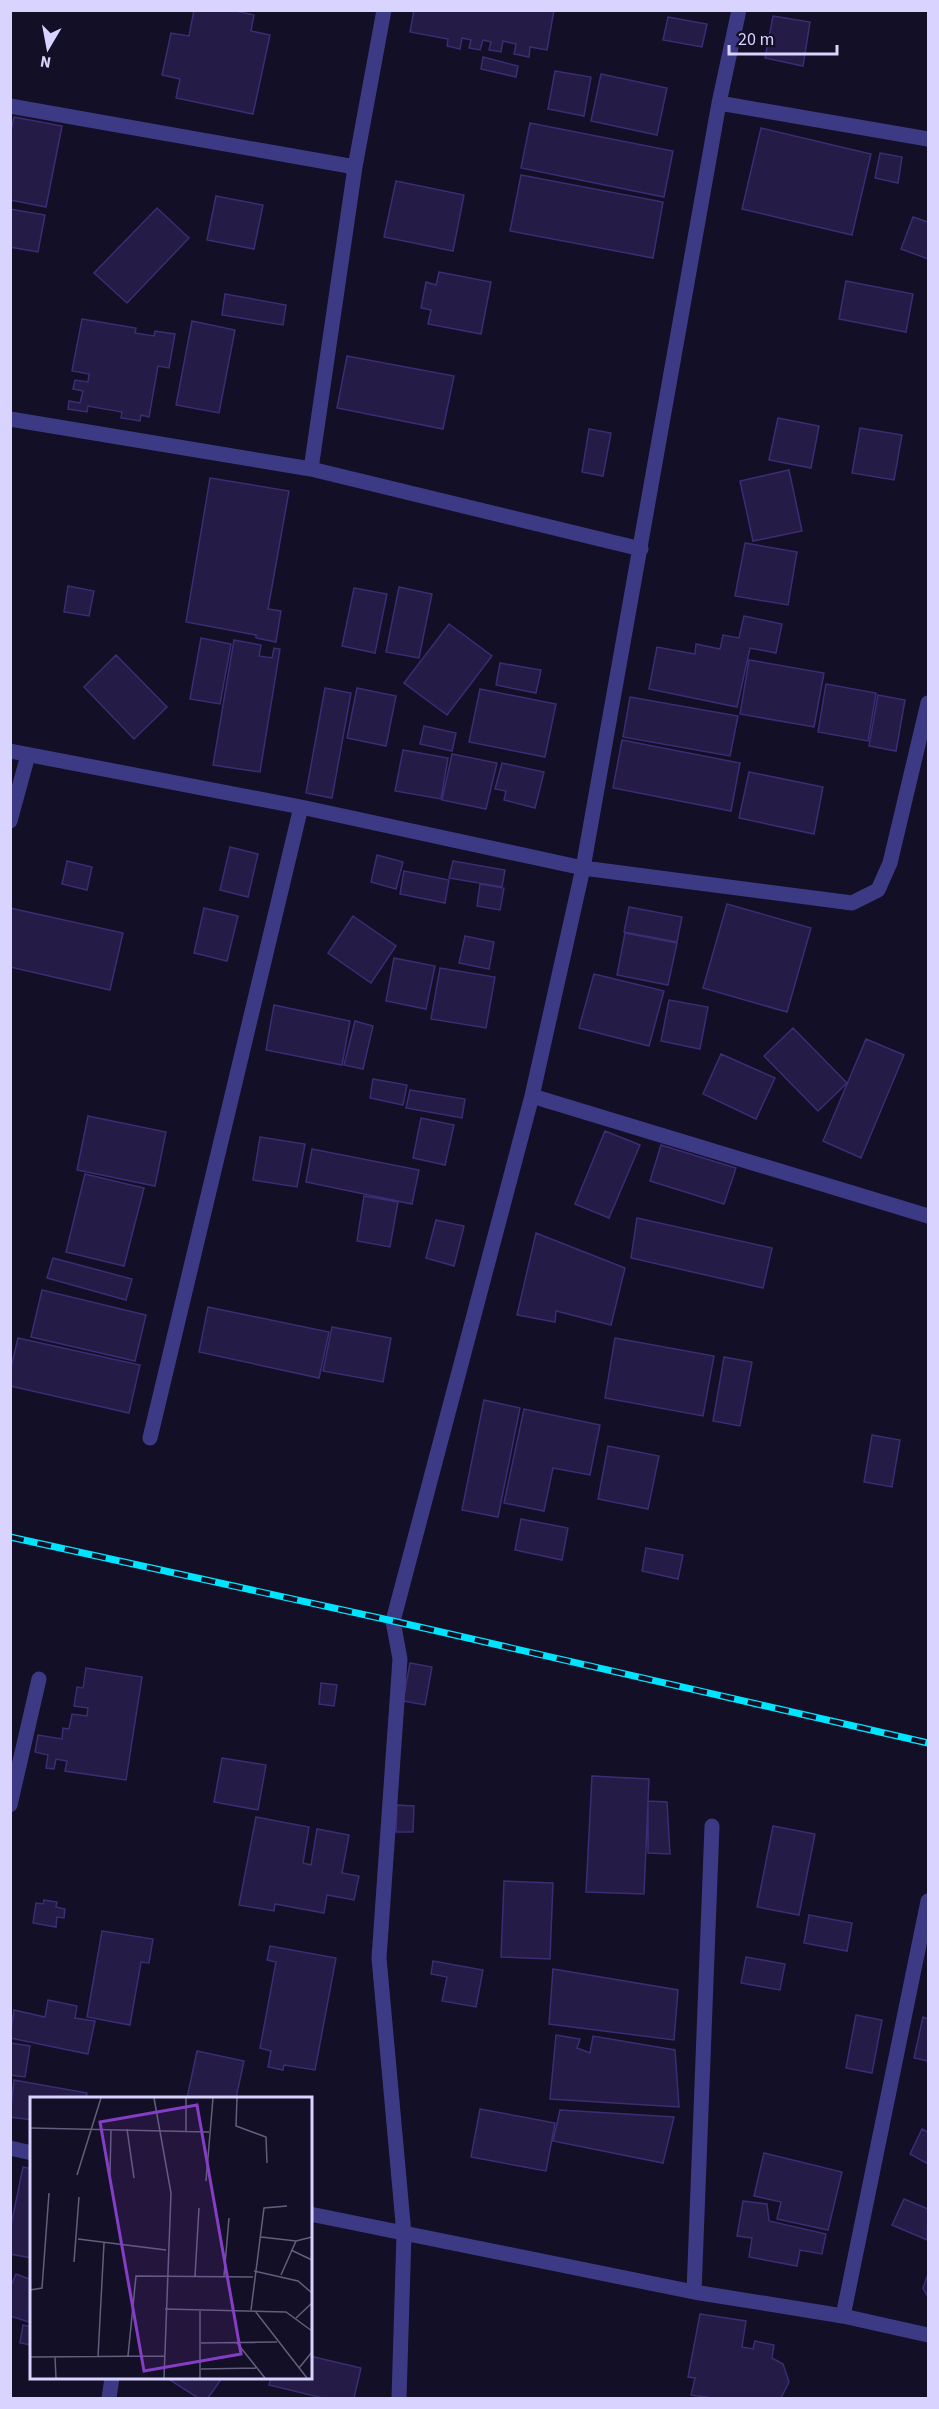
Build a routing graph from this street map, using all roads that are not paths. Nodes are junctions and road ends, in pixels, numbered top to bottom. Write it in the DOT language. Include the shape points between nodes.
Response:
graph roads {
  1 [pos="384,10"];
  2 [pos="739,10"];
  3 [pos="13,102"];
  4 [pos="719,104"];
  5 [pos="928,139"];
  6 [pos="355,167"];
  7 [pos="10,419"];
  8 [pos="311,469"];
  9 [pos="641,549"];
  10 [pos="928,703"];
  11 [pos="10,751"];
  12 [pos="28,755"];
  13 [pos="301,807"];
  14 [pos="10,821"];
  15 [pos="583,868"];
  16 [pos="532,1096"];
  17 [pos="928,1216"];
  18 [pos="150,1438"];
  19 [pos="39,1679"];
  20 [pos="10,1805"];
  21 [pos="712,1826"];
  22 [pos="928,1901"];
  23 [pos="10,2148"];
  24 [pos="30,2153"];
  25 [pos="312,2214"];
  26 [pos="404,2234"];
  27 [pos="694,2292"];
  28 [pos="843,2316"];
  29 [pos="928,2335"];
  30 [pos="112,2379"];
  31 [pos="109,2398"];
  32 [pos="399,2398"];
  1 -- 6 [label="street"];
  2 -- 4 [label="street"];
  3 -- 6 [label="street"];
  4 -- 5 [label="street"];
  4 -- 9 [label="street"];
  6 -- 8 [label="street"];
  7 -- 8 [label="street"];
  8 -- 9 [label="street"];
  9 -- 15 [label="street"];
  10 -- 15 [label="street" via="890,863 878,890 852,903"];
  11 -- 12 [label="street"];
  12 -- 13 [label="street"];
  12 -- 14 [label="street"];
  13 -- 15 [label="street"];
  13 -- 18 [label="street"];
  15 -- 16 [label="street"];
  16 -- 17 [label="street"];
  16 -- 26 [label="street" via="393,1620 400,1659 379,1958"];
  19 -- 20 [label="street"];
  21 -- 27 [label="street"];
  22 -- 28 [label="street"];
  23 -- 24 [label="street"];
  25 -- 26 [label="street"];
  26 -- 27 [label="street"];
  26 -- 32 [label="street"];
  27 -- 28 [label="street"];
  28 -- 29 [label="street"];
  30 -- 31 [label="street"];
}
